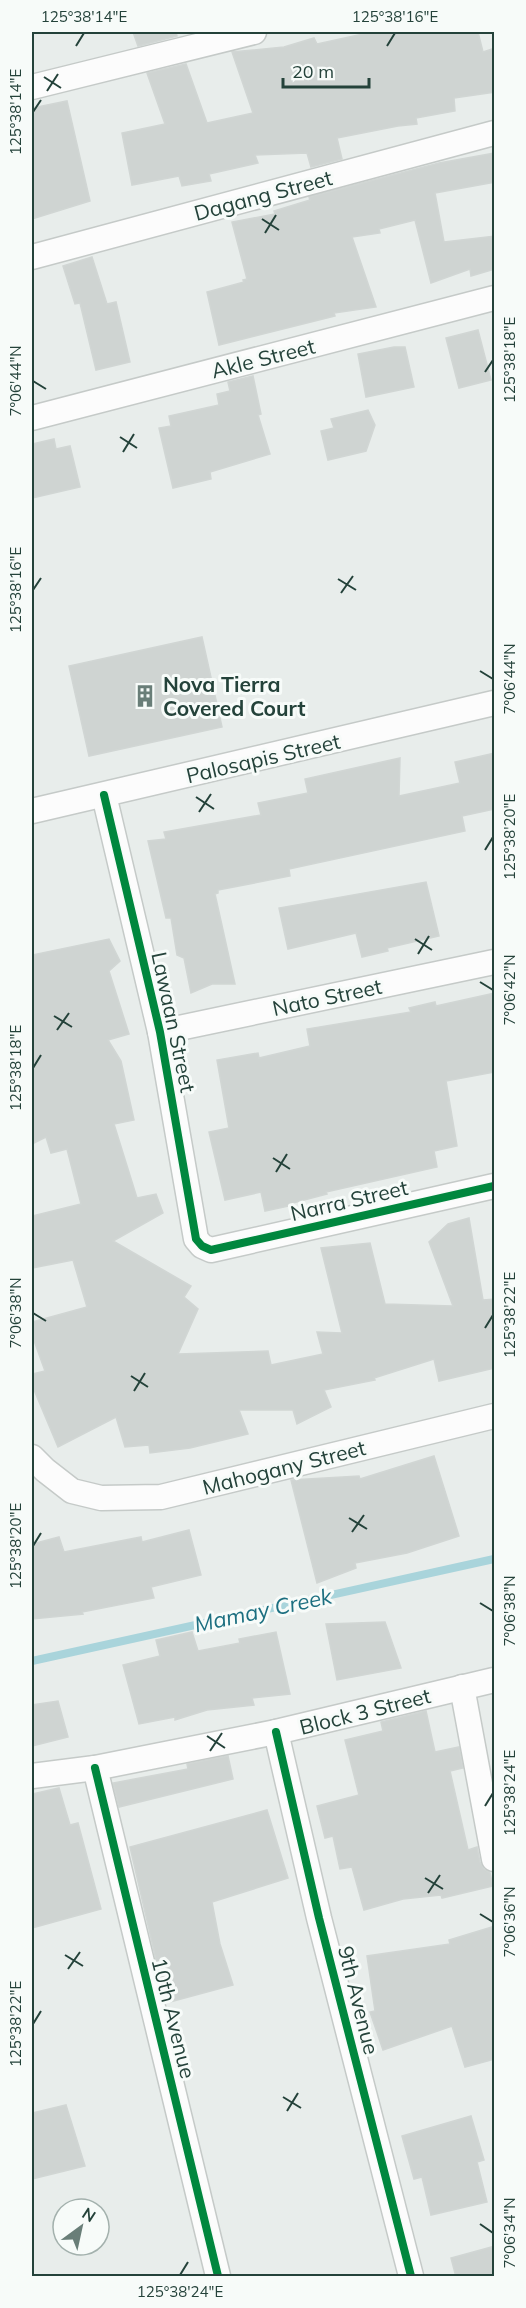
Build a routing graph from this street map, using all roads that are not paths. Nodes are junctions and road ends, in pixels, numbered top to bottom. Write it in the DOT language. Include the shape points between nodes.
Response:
graph roads {
  1 [pos="254,32"];
  2 [pos="32,87"];
  3 [pos="495,133"];
  4 [pos="32,257"];
  5 [pos="495,298"];
  6 [pos="32,418"];
  7 [pos="495,703"];
  8 [pos="104,795"];
  9 [pos="32,811"];
  10 [pos="495,962"];
  11 [pos="160,1032"];
  12 [pos="495,1186"];
  13 [pos="211,1250"];
  14 [pos="495,1416"];
  15 [pos="32,1457"];
  16 [pos="495,1680"];
  17 [pos="462,1687"];
  18 [pos="276,1732"];
  19 [pos="95,1768"];
  20 [pos="32,1776"];
  21 [pos="495,1859"];
  22 [pos="218,2277"];
  23 [pos="411,2277"];
  1 -- 2 [label="street"];
  3 -- 4 [label="street, Dagang Street"];
  5 -- 6 [label="street, Akle Street"];
  7 -- 8 [label="street, Palosapis Street"];
  8 -- 9 [label="street, Palosapis Street"];
  8 -- 11 [label="street, Lawaan Street"];
  10 -- 11 [label="street, Nato Street"];
  11 -- 13 [label="street, Lawaan Street" via="196,1239"];
  12 -- 13 [label="street, Narra Street"];
  14 -- 15 [label="street, Mahogany Street" via="161,1497 101,1498 72,1491"];
  16 -- 17 [label="street, Block 3 Street"];
  17 -- 18 [label="street, Block 3 Street"];
  17 -- 21 [label="street"];
  18 -- 19 [label="street, Block 3 Street"];
  18 -- 23 [label="street, 9th Avenue"];
  19 -- 20 [label="street, Block 3 Street"];
  19 -- 22 [label="street, 10th Avenue"];
}
